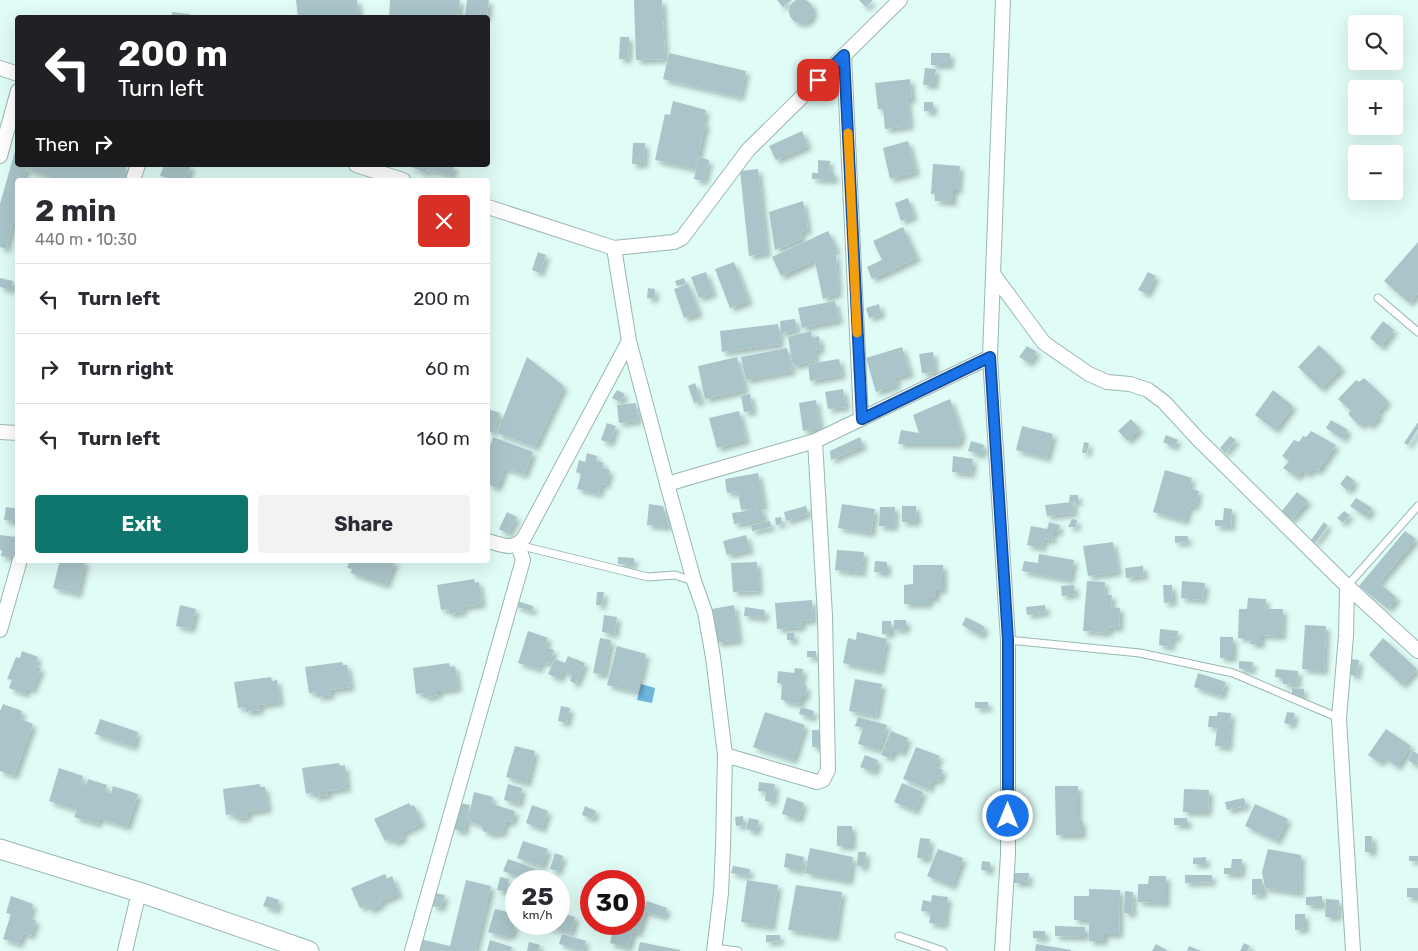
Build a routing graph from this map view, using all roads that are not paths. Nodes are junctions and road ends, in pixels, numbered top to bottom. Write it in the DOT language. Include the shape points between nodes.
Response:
graph roads {
  1 [pos="900,0"];
  2 [pos="1003,0"];
  3 [pos="844,55"];
  4 [pos="0,68"];
  5 [pos="15,73"];
  6 [pos="15,102"];
  7 [pos="0,156"];
  8 [pos="362,167"];
  9 [pos="397,178"];
  10 [pos="490,208"];
  11 [pos="614,248"];
  12 [pos="993,274"];
  13 [pos="1378,298"];
  14 [pos="1418,332"];
  15 [pos="629,341"];
  16 [pos="990,357"];
  17 [pos="862,419"];
  18 [pos="0,432"];
  19 [pos="15,433"];
  20 [pos="815,441"];
  21 [pos="667,484"];
  22 [pos="1418,506"];
  23 [pos="490,541"];
  24 [pos="518,545"];
  25 [pos="19,563"];
  26 [pos="694,581"];
  27 [pos="1347,586"];
  28 [pos="1,626"];
  29 [pos="1008,640"];
  30 [pos="1418,651"];
  31 [pos="1339,718"];
  32 [pos="725,755"];
  33 [pos="0,849"];
  34 [pos="139,892"];
  35 [pos="899,936"];
  36 [pos="714,949"];
  37 [pos="125,951"];
  38 [pos="308,951"];
  39 [pos="412,951"];
  40 [pos="738,951"];
  41 [pos="943,951"];
  42 [pos="1002,951"];
  43 [pos="1353,951"];
  1 -- 3 [label="street"];
  2 -- 12 [label="street"];
  3 -- 11 [label="street" via="748,150 682,238 674,242"];
  3 -- 17 [label="street"];
  4 -- 5 [label="street"];
  6 -- 7 [label="street"];
  8 -- 9 [label="street"];
  10 -- 11 [label="street"];
  11 -- 15 [label="street"];
  12 -- 16 [label="street"];
  12 -- 27 [label="street" via="1044,343 1089,374 1108,382 1148,390 1164,402"];
  13 -- 14 [label="lane"];
  15 -- 21 [label="street"];
  15 -- 24 [label="street"];
  16 -- 17 [label="street"];
  16 -- 29 [label="street"];
  17 -- 20 [label="street"];
  18 -- 19 [label="street"];
  20 -- 21 [label="street"];
  20 -- 32 [label="street" via="825,616 828,770 817,782"];
  21 -- 26 [label="street"];
  22 -- 27 [label="lane"];
  23 -- 24 [label="street"];
  24 -- 26 [label="lane" via="648,578 675,575"];
  24 -- 39 [label="street" via="523,560"];
  25 -- 28 [label="street"];
  26 -- 32 [label="street" via="710,639"];
  27 -- 30 [label="street"];
  27 -- 31 [label="street"];
  29 -- 31 [label="lane" via="1140,653 1233,673"];
  29 -- 42 [label="street" via="1008,855"];
  31 -- 43 [label="street"];
  32 -- 36 [label="street" via="721,893"];
  33 -- 34 [label="street"];
  34 -- 37 [label="street"];
  34 -- 38 [label="street"];
  35 -- 41 [label="lane"];
  36 -- 40 [label="lane"];
}
